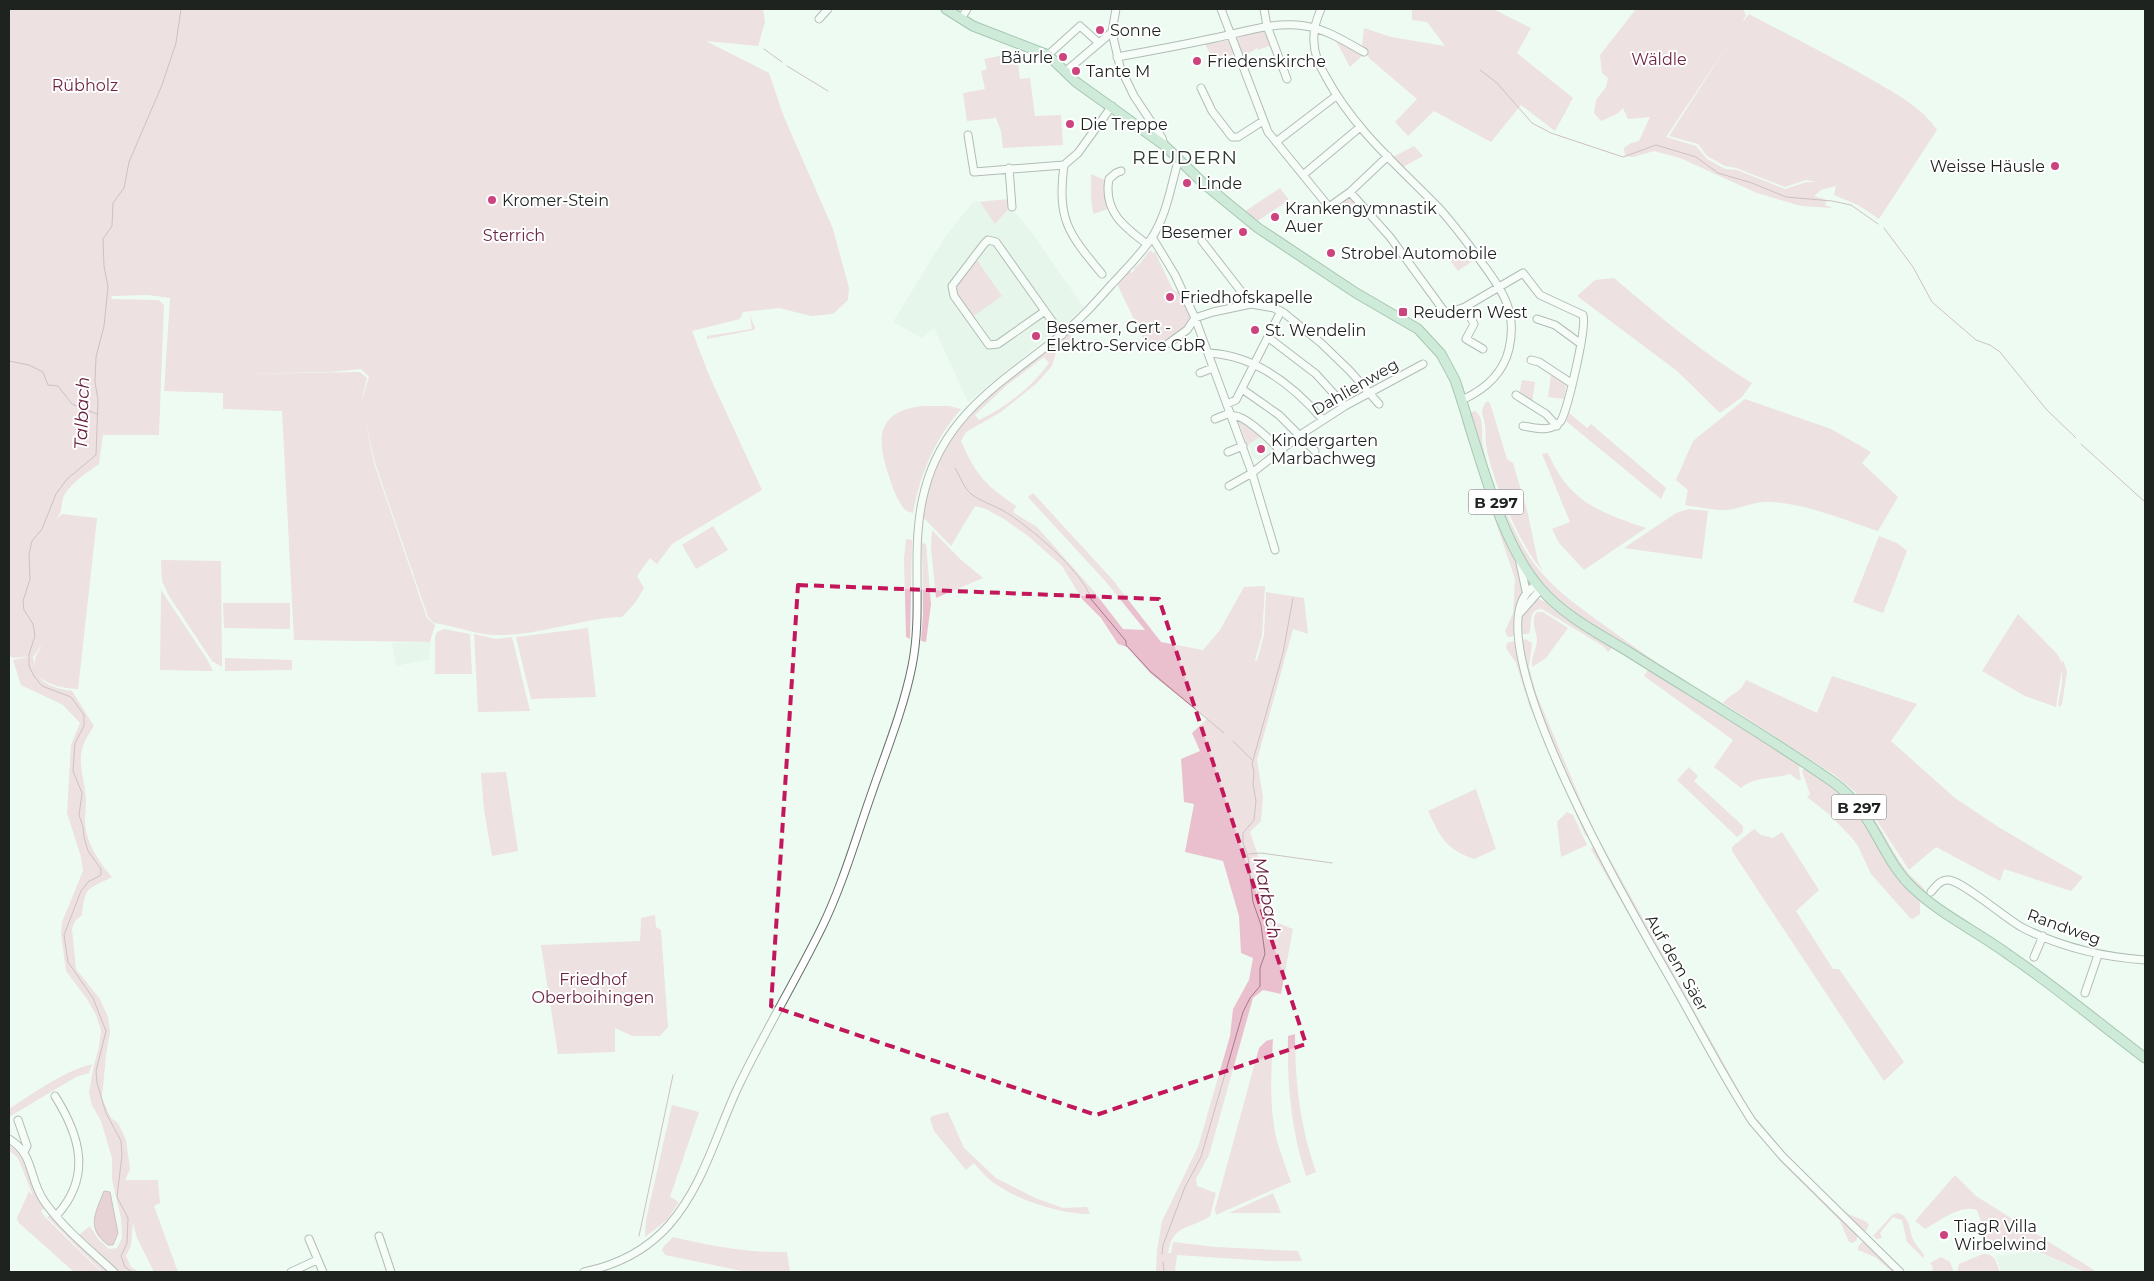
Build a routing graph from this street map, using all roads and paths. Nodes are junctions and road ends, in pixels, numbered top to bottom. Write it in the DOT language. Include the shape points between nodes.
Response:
graph roads {
  1 [pos="828,9"];
  2 [pos="946,9"];
  3 [pos="967,9"];
  4 [pos="1116,9"];
  5 [pos="1221,9"];
  6 [pos="1264,9"];
  7 [pos="1321,9"];
  8 [pos="819,19"];
  9 [pos="961,19"];
  10 [pos="1267,26"];
  11 [pos="1315,28"];
  12 [pos="1112,32"];
  13 [pos="1232,35"];
  14 [pos="1099,43"];
  15 [pos="1364,52"];
  16 [pos="1048,55"];
  17 [pos="1117,57"];
  18 [pos="1065,72"];
  19 [pos="1287,79"];
  20 [pos="1201,88"];
  21 [pos="1336,96"];
  22 [pos="1112,106"];
  23 [pos="1150,117"];
  24 [pos="1263,121"];
  25 [pos="1142,128"];
  26 [pos="1359,128"];
  27 [pos="968,134"];
  28 [pos="1276,142"];
  29 [pos="1164,145"];
  30 [pos="1388,156"];
  31 [pos="1180,160"];
  32 [pos="1064,165"];
  33 [pos="1009,168"];
  34 [pos="1121,172"];
  35 [pos="1303,175"];
  36 [pos="1350,192"];
  37 [pos="1012,207"];
  38 [pos="1152,236"];
  39 [pos="1202,241"];
  40 [pos="1147,244"];
  41 [pos="1102,274"];
  42 [pos="1500,287"];
  43 [pos="1251,304"];
  44 [pos="1464,307"];
  45 [pos="1044,311"];
  46 [pos="1281,311"];
  47 [pos="1195,318"];
  48 [pos="1537,319"];
  49 [pos="1062,335"];
  50 [pos="1269,338"];
  51 [pos="1169,343"];
  52 [pos="1581,344"];
  53 [pos="1483,350"];
  54 [pos="1208,353"];
  55 [pos="1531,360"];
  56 [pos="1256,364"];
  57 [pos="1423,364"];
  58 [pos="1213,368"];
  59 [pos="1200,373"];
  60 [pos="1571,383"];
  61 [pos="1242,389"];
  62 [pos="1369,393"];
  63 [pos="1516,395"];
  64 [pos="1462,400"];
  65 [pos="1227,404"];
  66 [pos="1379,404"];
  67 [pos="1345,406"];
  68 [pos="1231,415"];
  69 [pos="1215,419"];
  70 [pos="1323,420"];
  71 [pos="1523,426"];
  72 [pos="1557,426"];
  73 [pos="1300,435"];
  74 [pos="1242,446"];
  75 [pos="1280,451"];
  76 [pos="1315,451"];
  77 [pos="1228,452"];
  78 [pos="1252,473"];
  79 [pos="1229,486"];
  80 [pos="1275,550"];
  81 [pos="1519,558"];
  82 [pos="1539,587"];
  83 [pos="1526,591"];
  84 [pos="1518,616"];
  85 [pos="1931,892"];
  86 [pos="2043,936"];
  87 [pos="2098,955"];
  88 [pos="2034,957"];
  89 [pos="2145,960"];
  90 [pos="2086,993"];
  91 [pos="2145,1058"];
  92 [pos="55,1096"];
  93 [pos="18,1120"];
  94 [pos="9,1140"];
  95 [pos="24,1152"];
  96 [pos="56,1215"];
  97 [pos="379,1236"];
  98 [pos="309,1239"];
  99 [pos="317,1260"];
  100 [pos="114,1272"];
  101 [pos="291,1272"];
  102 [pos="323,1272"];
  103 [pos="391,1272"];
  104 [pos="584,1272"];
  105 [pos="1900,1272"];
  1 -- 8 [label="street"];
  2 -- 9 [label="main road, B 297"];
  3 -- 9 [label="street"];
  4 -- 12 [label="street"];
  5 -- 13 [label="street"];
  6 -- 10 [label="street"];
  7 -- 11 [label="street"];
  9 -- 16 [label="main road, B 297"];
  10 -- 11 [label="street"];
  10 -- 13 [label="street"];
  10 -- 19 [label="street"];
  11 -- 15 [label="street"];
  11 -- 21 [label="street" via="1315,50"];
  12 -- 14 [label="street"];
  12 -- 17 [label="street"];
  13 -- 17 [label="street"];
  13 -- 24 [label="street"];
  14 -- 16 [label="street" via="1080,26"];
  14 -- 18 [label="street"];
  16 -- 18 [label="main road, B 297"];
  17 -- 23 [label="street" via="1128,85"];
  18 -- 22 [label="main road, B 297"];
  20 -- 24 [label="street" via="1212,111 1232,137 1238,137"];
  21 -- 26 [label="street"];
  21 -- 28 [label="street"];
  22 -- 25 [label="main road, B 297"];
  22 -- 32 [label="street" via="1078,153"];
  23 -- 25 [label="street"];
  23 -- 29 [label="street"];
  24 -- 28 [label="street"];
  25 -- 29 [label="main road, B 297"];
  26 -- 30 [label="street"];
  26 -- 35 [label="street"];
  27 -- 33 [label="street" via="974,172"];
  28 -- 35 [label="street"];
  29 -- 31 [label="main road, B 297"];
  30 -- 36 [label="street"];
  30 -- 42 [label="street" via="1448,218"];
  31 -- 38 [label="street" via="1165,210"];
  31 -- 64 [label="main road, B 297" via="1272,238 1418,329 1447,364"];
  32 -- 33 [label="street"];
  32 -- 41 [label="street" via="1062,205 1068,227 1075,242"];
  33 -- 37 [label="street"];
  34 -- 40 [label="street" via="1108,181 1112,209 1120,223"];
  35 -- 36 [label="street" via="1329,207"];
  36 -- 44 [label="street" via="1390,237 1444,311 1452,313"];
  38 -- 40 [label="street"];
  38 -- 47 [label="street"];
  39 -- 43 [label="street"];
  40 -- 49 [label="street" via="1102,296"];
  42 -- 44 [label="street"];
  42 -- 52 [label="street" via="1523,273 1540,295 1580,312 1584,318"];
  42 -- 64 [label="street" via="1512,319 1507,355 1489,383"];
  43 -- 46 [label="street"];
  43 -- 47 [label="street"];
  44 -- 53 [label="street" via="1474,324 1466,339"];
  45 -- 45 [label="street" via="998,344 989,345 954,296 952,286 984,244 988,240 996,242"];
  45 -- 49 [label="street"];
  46 -- 50 [label="street"];
  46 -- 62 [label="street" via="1350,371"];
  47 -- 51 [label="street" via="1187,330"];
  47 -- 54 [label="street"];
  48 -- 52 [label="street" via="1555,325"];
  49 -- 104 [label="street" via="986,393 962,417 935,460 926,484 918,530 918,620 911,671 898,716 823,925 747,1069 698,1180 680,1211 658,1236 637,1252"];
  50 -- 56 [label="street"];
  50 -- 67 [label="street" via="1316,374"];
  52 -- 60 [label="street"];
  54 -- 56 [label="street" via="1227,354"];
  54 -- 58 [label="street"];
  55 -- 60 [label="street"];
  56 -- 61 [label="street"];
  56 -- 70 [label="street" via="1298,394"];
  57 -- 62 [label="street, Dahlienweg"];
  58 -- 59 [label="street"];
  58 -- 65 [label="street"];
  60 -- 72 [label="street" via="1564,416"];
  61 -- 65 [label="street" via="1234,402"];
  61 -- 73 [label="street"];
  62 -- 66 [label="street"];
  62 -- 67 [label="street, Dahlienweg"];
  63 -- 72 [label="street" via="1546,414"];
  64 -- 81 [label="main road, B 297" via="1508,536"];
  65 -- 68 [label="street"];
  67 -- 70 [label="street, Dahlienweg"];
  68 -- 69 [label="street"];
  68 -- 74 [label="street"];
  68 -- 75 [label="street" via="1253,426"];
  70 -- 73 [label="street, Dahlienweg"];
  71 -- 72 [label="street" via="1547,430"];
  73 -- 75 [label="street, Dahlienweg"];
  73 -- 76 [label="street"];
  74 -- 77 [label="street"];
  74 -- 78 [label="street"];
  75 -- 78 [label="street, Dahlienweg"];
  78 -- 79 [label="street, Dahlienweg"];
  78 -- 80 [label="street"];
  81 -- 82 [label="main road, B 297"];
  81 -- 83 [label="street"];
  82 -- 83 [label="street"];
  82 -- 84 [label="street"];
  82 -- 91 [label="main road, B 297" via="1558,607 1583,624 1834,783 1861,809 1912,888 1950,917 2012,956"];
  83 -- 84 [label="street, Auf dem Säer"];
  84 -- 105 [label="street, Auf dem Säer" via="1518,638 1528,687 1593,840 1744,1108 1783,1157"];
  85 -- 86 [label="street, Randweg" via="1944,880 1956,882 2005,917"];
  86 -- 87 [label="street, Randweg"];
  86 -- 88 [label="street"];
  87 -- 89 [label="street, Randweg"];
  87 -- 90 [label="street"];
  92 -- 96 [label="street" via="75,1134 79,1160 76,1185"];
  93 -- 95 [label="street" via="26,1140"];
  94 -- 95 [label="street"];
  95 -- 96 [label="street" via="44,1202"];
  96 -- 100 [label="street"];
  97 -- 103 [label="street"];
  98 -- 99 [label="street"];
  99 -- 101 [label="street"];
  99 -- 102 [label="street"];
}
